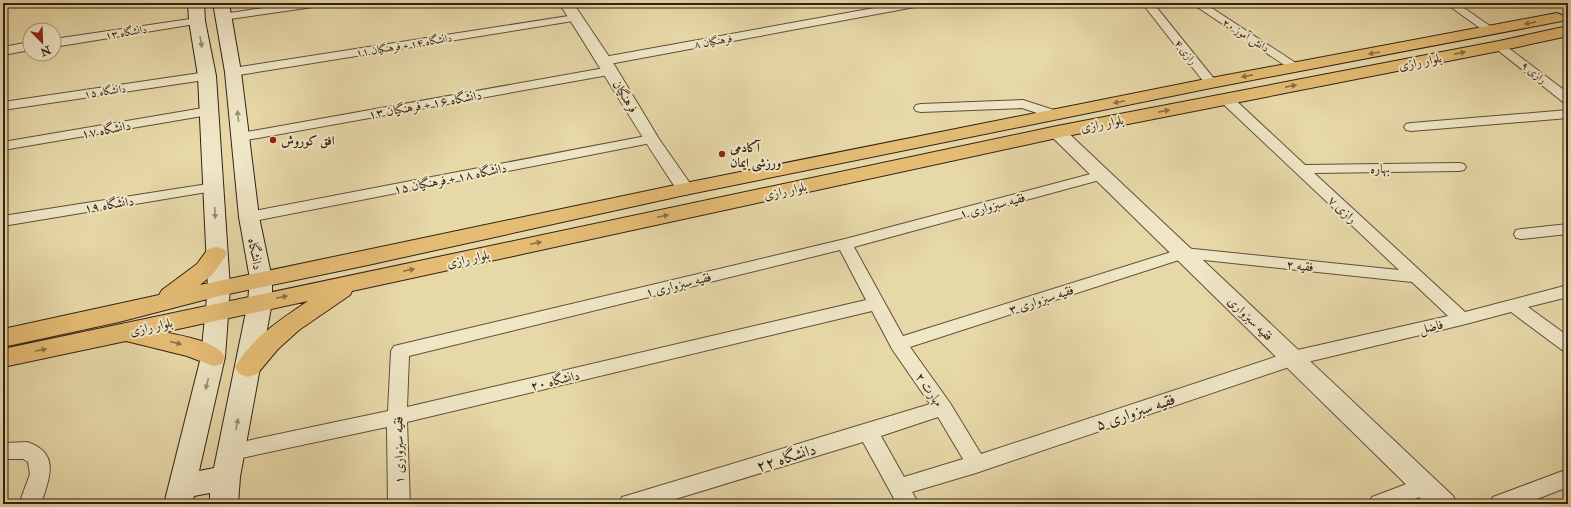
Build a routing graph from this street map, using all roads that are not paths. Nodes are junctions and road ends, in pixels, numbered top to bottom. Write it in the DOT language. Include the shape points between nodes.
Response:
graph roads {
  1 [pos="320,3"];
  2 [pos="566,3"];
  3 [pos="920,3"];
  4 [pos="1147,3"];
  5 [pos="1196,3"];
  6 [pos="1450,3"];
  7 [pos="222,10"];
  8 [pos="197,12"];
  9 [pos="1568,16"];
  10 [pos="575,18"];
  11 [pos="1568,31"];
  12 [pos="1495,38"];
  13 [pos="62,41"];
  14 [pos="22,47"];
  15 [pos="1397,49"];
  16 [pos="3,51"];
  17 [pos="1418,61"];
  18 [pos="607,66"];
  19 [pos="1296,67"];
  20 [pos="233,72"];
  21 [pos="207,76"];
  22 [pos="1211,83"];
  23 [pos="1568,88"];
  24 [pos="1555,89"];
  25 [pos="1226,99"];
  26 [pos="1568,99"];
  27 [pos="3,106"];
  28 [pos="922,108"];
  29 [pos="209,112"];
  30 [pos="1568,114"];
  31 [pos="1056,123"];
  32 [pos="1412,127"];
  33 [pos="651,139"];
  34 [pos="3,146"];
  35 [pos="242,147"];
  36 [pos="213,162"];
  37 [pos="1459,168"];
  38 [pos="1300,169"];
  39 [pos="1102,175"];
  40 [pos="214,187"];
  41 [pos="686,190"];
  42 [pos="249,217"];
  43 [pos="3,221"];
  44 [pos="1568,229"];
  45 [pos="1522,234"];
  46 [pos="845,244"];
  47 [pos="1184,253"];
  48 [pos="216,254"];
  49 [pos="363,273"];
  50 [pos="1416,277"];
  51 [pos="220,288"];
  52 [pos="1568,290"];
  53 [pos="260,291"];
  54 [pos="157,304"];
  55 [pos="877,304"];
  56 [pos="1513,305"];
  57 [pos="216,312"];
  58 [pos="1462,319"];
  59 [pos="119,326"];
  60 [pos="3,338"];
  61 [pos="898,344"];
  62 [pos="1568,345"];
  63 [pos="213,357"];
  64 [pos="3,358"];
  65 [pos="1293,358"];
  66 [pos="248,367"];
  67 [pos="943,408"];
  68 [pos="397,417"];
  69 [pos="868,432"];
  70 [pos="3,451"];
  71 [pos="976,464"];
  72 [pos="229,465"];
  73 [pos="1568,478"];
  74 [pos="1425,486"];
  75 [pos="179,496"];
  76 [pos="904,496"];
  77 [pos="30,504"];
  78 [pos="224,504"];
  79 [pos="400,504"];
  80 [pos="629,504"];
  81 [pos="1379,504"];
  82 [pos="1444,504"];
  83 [pos="1500,504"];
  1 -- 7 [label="street"];
  2 -- 10 [label="street, فرهنگیان"];
  3 -- 18 [label="street, فرهنگیان ۸"];
  4 -- 22 [label="street, رازی ۴"];
  5 -- 19 [label="street, دانش آموز ۲۰"];
  6 -- 12 [label="street, رازی ۹"];
  7 -- 20 [label="main road, دانشگاه"];
  8 -- 13 [label="street, دانشگاه ۱۳"];
  8 -- 21 [label="main road, one-way"];
  9 -- 12 [label="main road, بلوار رازی, one-way"];
  10 -- 18 [label="street, فرهنگیان"];
  10 -- 20 [label="street, دانشگاه ۱۴ + فرهنگیان ۱۱"];
  11 -- 12 [label="main road, بلوار رازی"];
  12 -- 15 [label="main road, بلوار رازی"];
  17 -- 12 [label="main road, بلوار رازی, one-way"];
  12 -- 24 [label="street, رازی ۹"];
  14 -- 16 [label="street"];
  15 -- 17 [label="main road"];
  15 -- 19 [label="main road, بلوار رازی, one-way"];
  25 -- 17 [label="main road, بلوار رازی, one-way"];
  18 -- 33 [label="street, فرهنگیان"];
  18 -- 35 [label="street, دانشگاه ۱۶ + فرهنگیان ۱۳"];
  19 -- 22 [label="main road, بلوار رازی, one-way"];
  35 -- 20 [label="main road, دانشگاه, one-way"];
  21 -- 27 [label="street, دانشگاه ۱۵"];
  21 -- 29 [label="main road"];
  22 -- 31 [label="main road, بلوار رازی, one-way"];
  23 -- 24 [label="street"];
  24 -- 26 [label="street, رازی ۹"];
  31 -- 25 [label="main road, بلوار رازی, one-way"];
  25 -- 38 [label="street, رازی ۷"];
  28 -- 31 [label="street" via="1023,104"];
  29 -- 34 [label="street, دانشگاه ۱۷"];
  29 -- 36 [label="main road"];
  30 -- 32 [label="street"];
  31 -- 39 [label="street, فقیه سبزواری"];
  31 -- 41 [label="main road, بلوار رازی"];
  49 -- 31 [label="main road, بلوار رازی, one-way"];
  33 -- 41 [label="street, فرهنگیان"];
  33 -- 42 [label="street, دانشگاه ۱۸ + فرهنگیان ۱۵"];
  35 -- 36 [label="main road"];
  35 -- 42 [label="main road, دانشگاه"];
  36 -- 40 [label="main road"];
  37 -- 38 [label="street, بهاره"];
  38 -- 50 [label="street, رازی ۷"];
  39 -- 46 [label="street, فقیه سبزواری ۱"];
  39 -- 47 [label="street, فقیه سبزواری"];
  40 -- 43 [label="street, دانشگاه ۱۹"];
  40 -- 48 [label="main road, one-way"];
  41 -- 49 [label="main road, بلوار رازی"];
  42 -- 53 [label="main road, دانشگاه"];
  44 -- 45 [label="street"];
  46 -- 55 [label="street, مهارت ۲"];
  46 -- 68 [label="street, فقیه سبزواری ۱" via="400,351"];
  47 -- 50 [label="street, فقیه ۲"];
  47 -- 61 [label="street, فقیه سبزواری ۳"];
  47 -- 65 [label="street, فقیه سبزواری"];
  48 -- 51 [label="main road"];
  48 -- 54 [label="main road" via="205,269"];
  53 -- 49 [label="main road, بلوار رازی, one-way"];
  49 -- 53 [label="main road, بلوار رازی"];
  49 -- 66 [label="main road" via="291,324 269,342"];
  50 -- 58 [label="street, رازی ۷"];
  51 -- 53 [label="main road, بلوار رازی"];
  51 -- 54 [label="main road, بلوار رازی"];
  51 -- 57 [label="main road"];
  52 -- 56 [label="street, فاضل"];
  53 -- 57 [label="main road, بلوار رازی"];
  53 -- 66 [label="main road, دانشگاه"];
  54 -- 59 [label="main road, بلوار رازی"];
  55 -- 61 [label="street, مهارت ۲"];
  55 -- 68 [label="street, دانشگاه ۲۰"];
  56 -- 58 [label="street, فاضل"];
  56 -- 62 [label="street"];
  57 -- 59 [label="main road, بلوار رازی"];
  57 -- 63 [label="main road"];
  58 -- 65 [label="street, فاضل"];
  59 -- 60 [label="main road, بلوار رازی"];
  59 -- 63 [label="main road, one-way" via="193,348"];
  64 -- 59 [label="main road, بلوار رازی, one-way"];
  61 -- 67 [label="street, مهارت ۲"];
  63 -- 75 [label="main road, one-way"];
  65 -- 71 [label="street, فقیه سبزواری ۵"];
  65 -- 74 [label="street, فقیه سبزواری"];
  72 -- 66 [label="main road, دانشگاه, one-way"];
  67 -- 69 [label="street, دانشگاه ۲۲"];
  67 -- 71 [label="street, مهارت ۲"];
  68 -- 72 [label="street, دانشگاه ۲۰"];
  68 -- 79 [label="street, فقیه سبزواری ۱"];
  69 -- 76 [label="street"];
  69 -- 80 [label="street, دانشگاه ۲۲"];
  70 -- 77 [label="street" via="27,450 38,458 40,474"];
  71 -- 76 [label="street"];
  72 -- 75 [label="main road"];
  72 -- 78 [label="main road, دانشگاه"];
  73 -- 83 [label="street"];
  74 -- 81 [label="street"];
  74 -- 82 [label="street, فقیه سبزواری"];
}
